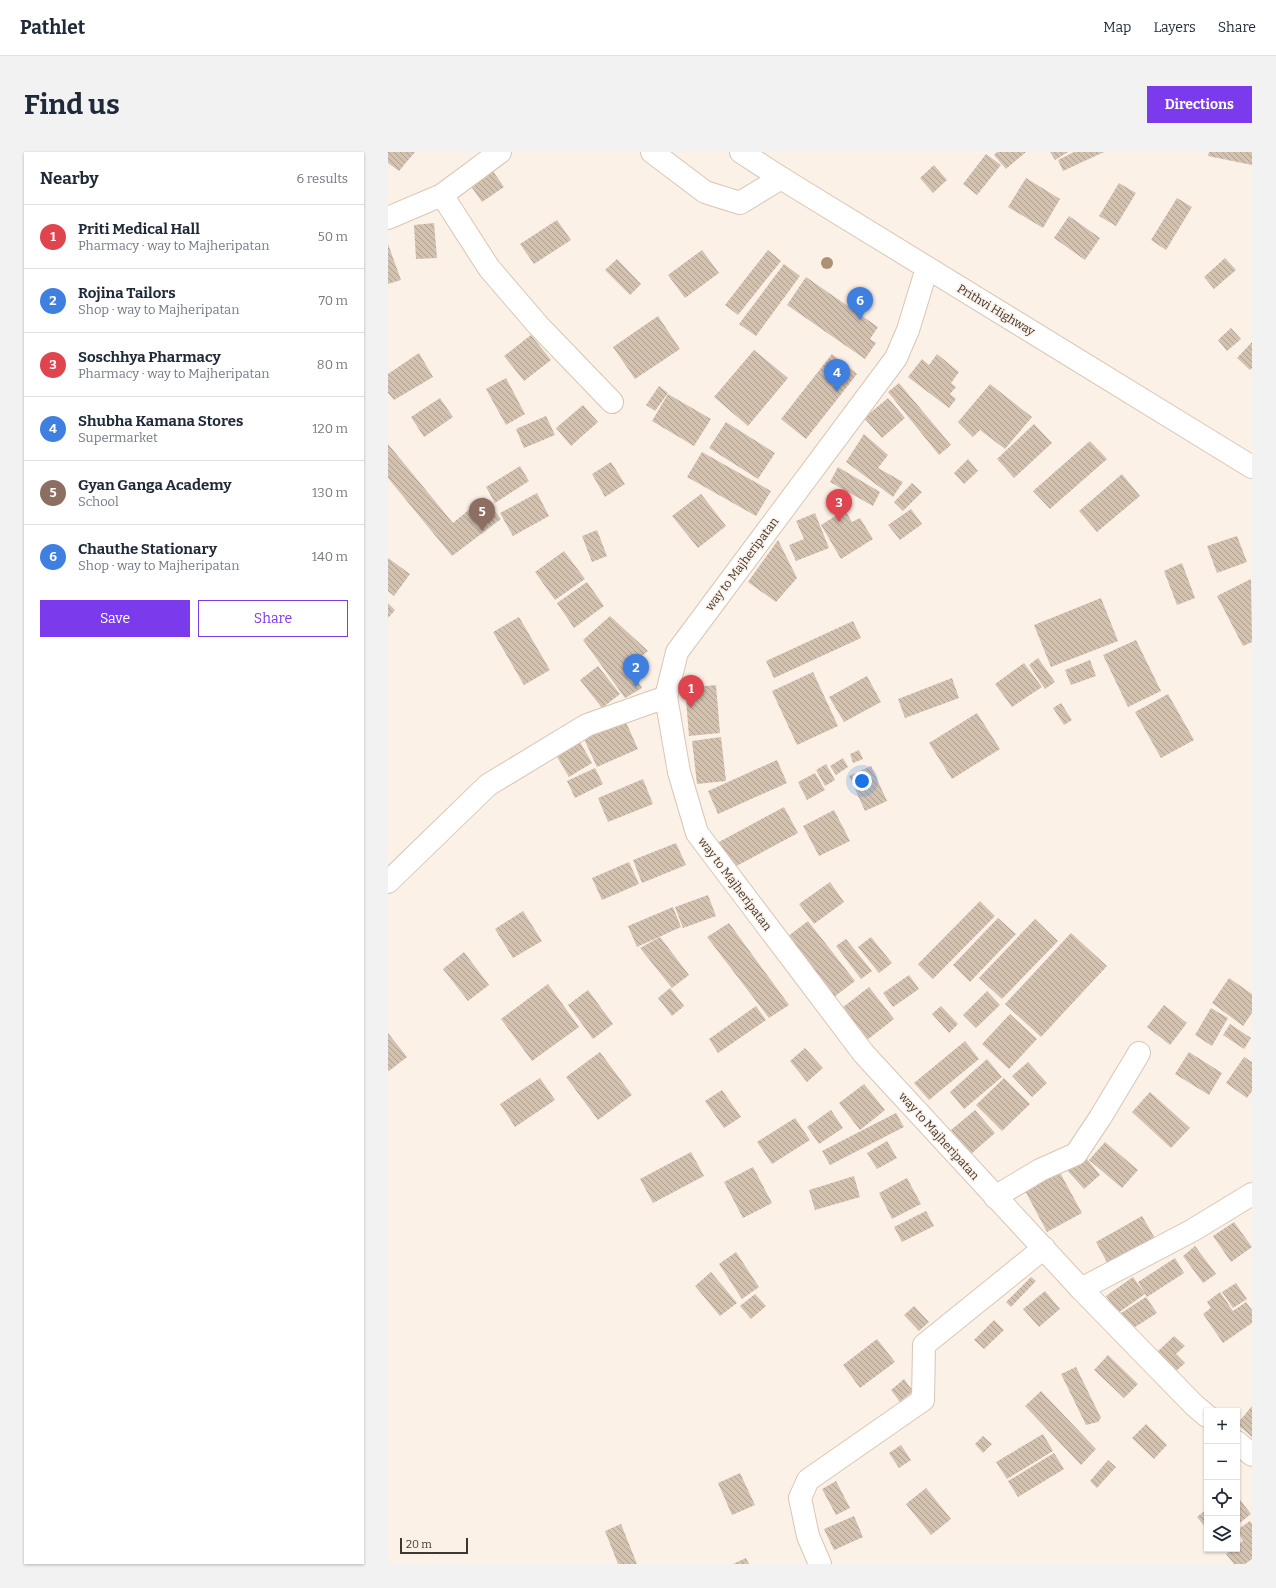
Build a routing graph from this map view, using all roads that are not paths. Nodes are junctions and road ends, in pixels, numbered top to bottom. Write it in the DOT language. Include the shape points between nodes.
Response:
graph roads {
  1 [pos="500,152"];
  2 [pos="652,152"];
  3 [pos="741,152"];
  4 [pos="781,178"];
  5 [pos="442,195"];
  6 [pos="388,218"];
  7 [pos="927,268"];
  8 [pos="612,402"];
  9 [pos="1252,467"];
  10 [pos="666,697"];
  11 [pos="388,882"];
  12 [pos="1139,1053"];
  13 [pos="1252,1194"];
  14 [pos="995,1198"];
  15 [pos="1044,1248"];
  16 [pos="1081,1289"];
  17 [pos="1204,1413"];
  18 [pos="1239,1444"];
  19 [pos="1252,1455"];
  20 [pos="820,1564"];
  1 -- 5 [label="main road"];
  2 -- 4 [label="main road" via="705,192 740,203"];
  3 -- 4 [label="main road, Prithvi Highway"];
  4 -- 7 [label="main road, Prithvi Highway"];
  5 -- 6 [label="main road"];
  5 -- 8 [label="main road" via="490,268 537,324"];
  7 -- 9 [label="main road, Prithvi Highway"];
  7 -- 10 [label="main road, way to Majheripatan" via="908,330 896,358 677,652"];
  10 -- 11 [label="main road" via="587,725 488,785"];
  10 -- 14 [label="main road, way to Majheripatan" via="679,772 697,833 864,1054"];
  12 -- 14 [label="main road" via="1076,1154 1040,1170"];
  13 -- 16 [label="main road" via="1193,1230"];
  14 -- 15 [label="main road, way to Majheripatan"];
  15 -- 16 [label="main road, way to Majheripatan"];
  15 -- 20 [label="main road" via="924,1345 923,1400 808,1480 800,1498 808,1536"];
  16 -- 17 [label="main road, way to Majheripatan"];
  18 -- 19 [label="main road"];
}
